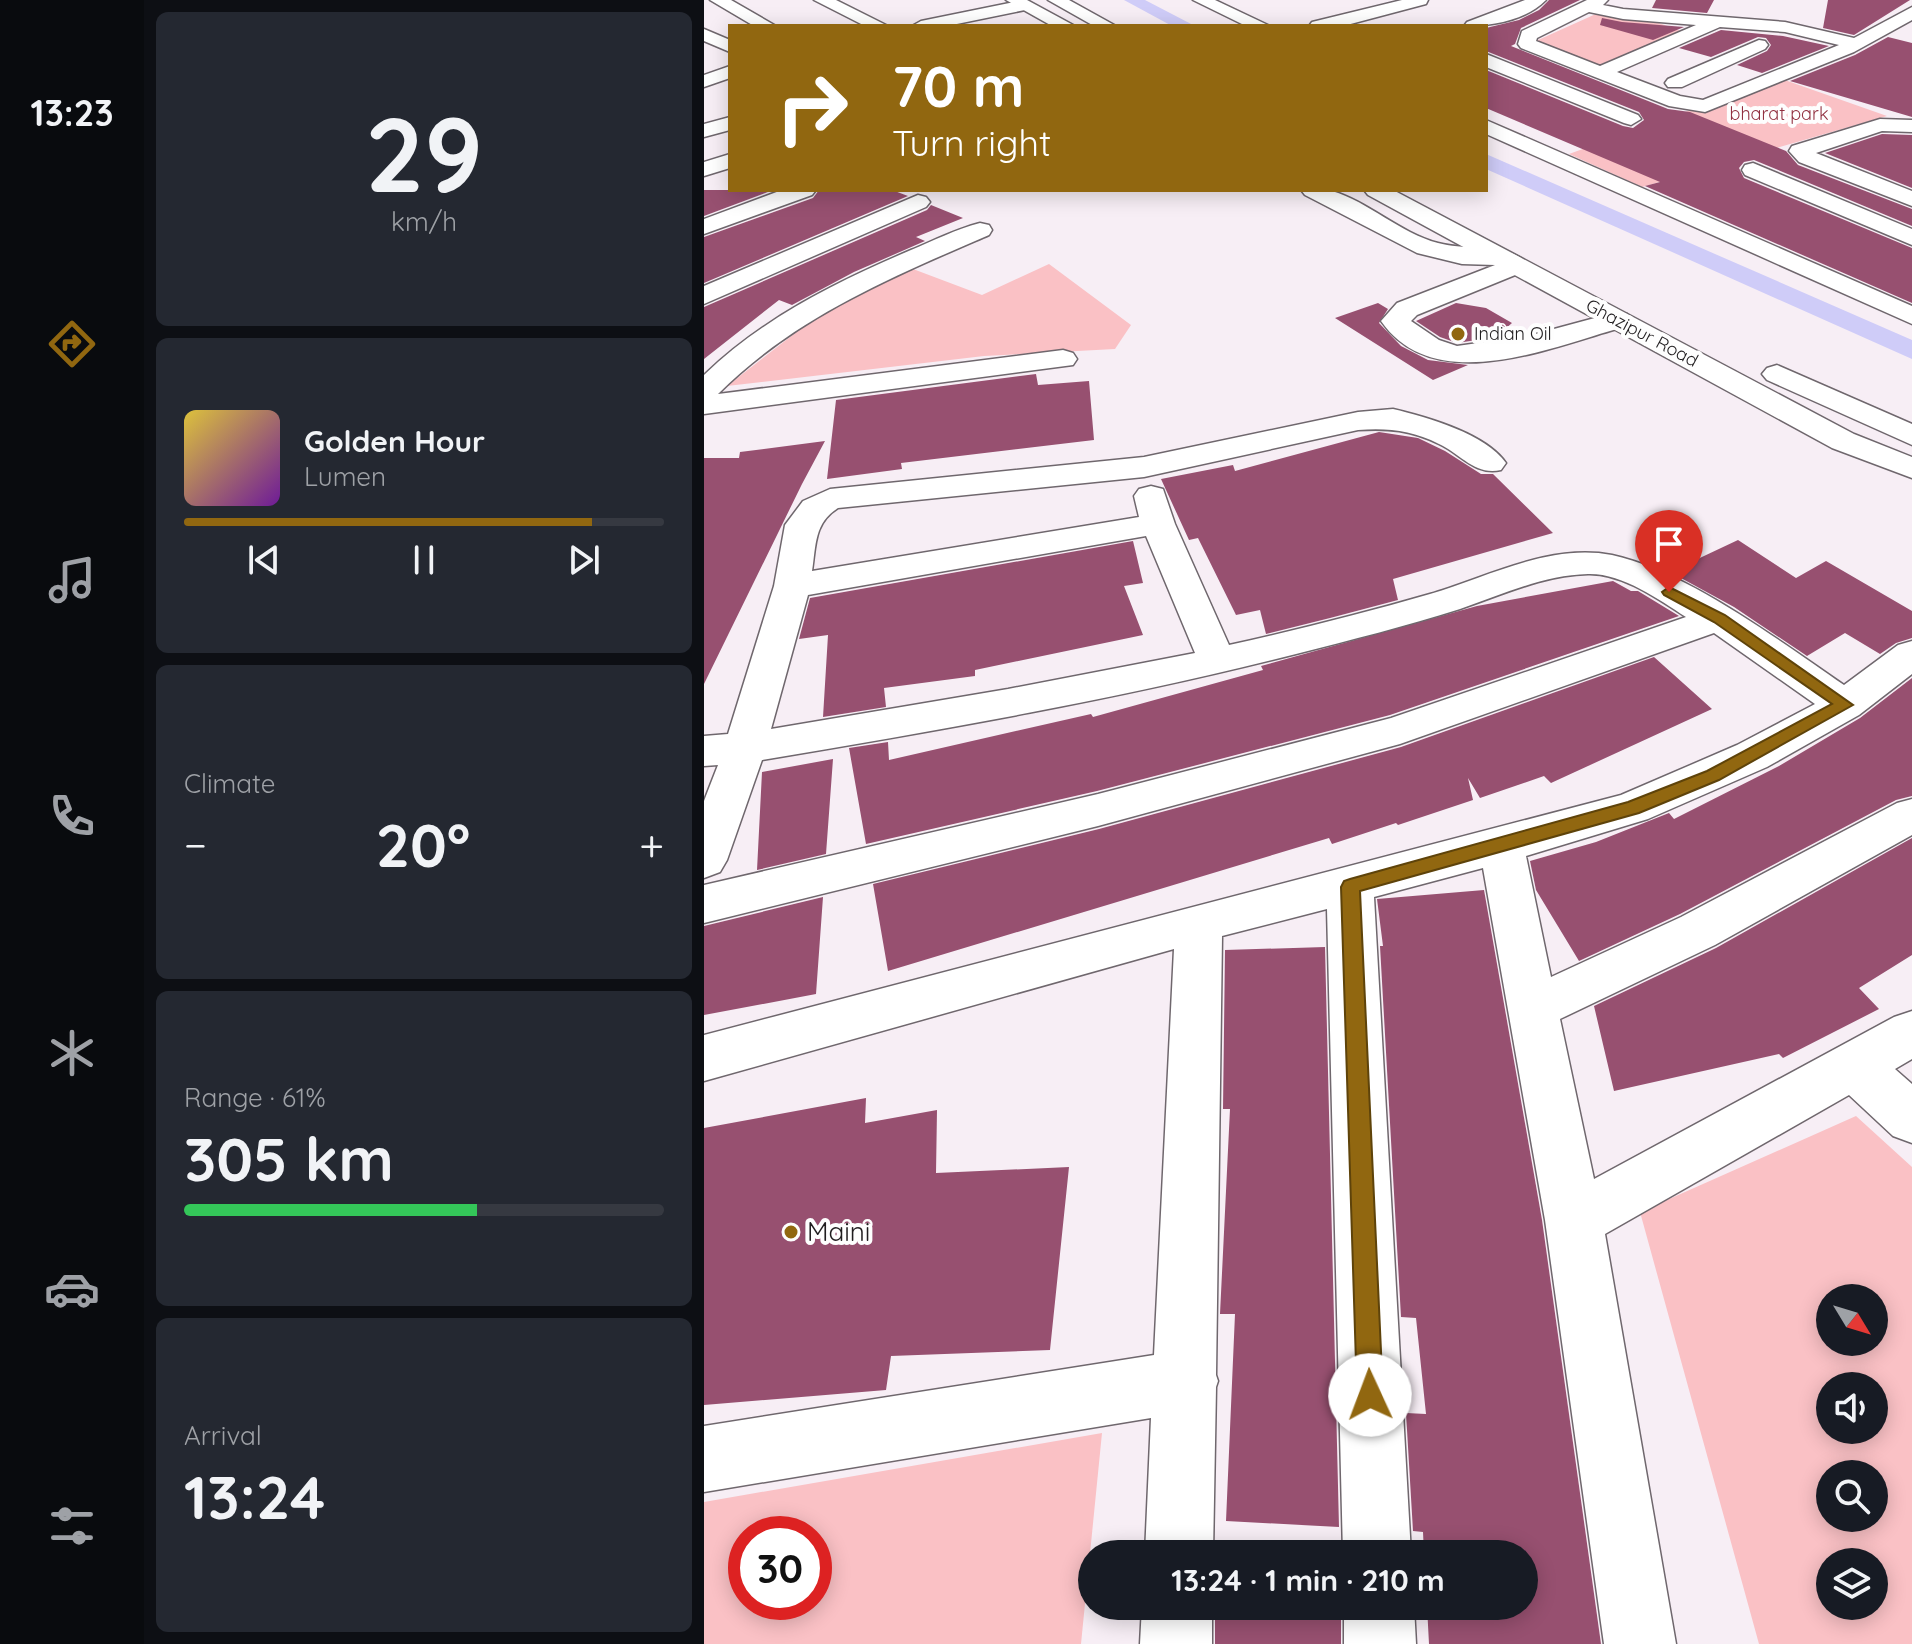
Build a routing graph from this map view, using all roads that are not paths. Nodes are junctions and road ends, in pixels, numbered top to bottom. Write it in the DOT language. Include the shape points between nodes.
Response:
graph roads {
  1 [pos="718,0"];
  2 [pos="822,0"];
  3 [pos="1056,0"];
  4 [pos="1201,0"];
  5 [pos="1372,0"];
  6 [pos="1420,0"];
  7 [pos="1538,0"];
  8 [pos="1438,1"];
  9 [pos="1019,2"];
  10 [pos="1595,4"];
  11 [pos="1323,5"];
  12 [pos="1751,6"];
  13 [pos="1393,9"];
  14 [pos="1912,12"];
  15 [pos="1829,16"];
  16 [pos="1669,18"];
  17 [pos="1719,21"];
  18 [pos="1355,22"];
  19 [pos="763,24"];
  20 [pos="875,24"];
  21 [pos="929,24"];
  22 [pos="1062,24"];
  23 [pos="1103,24"];
  24 [pos="1256,24"];
  25 [pos="1479,24"];
  26 [pos="1904,27"];
  27 [pos="1801,31"];
  28 [pos="704,34"];
  29 [pos="1690,34"];
  30 [pos="1856,44"];
  31 [pos="728,46"];
  32 [pos="1635,57"];
  33 [pos="1488,61"];
  34 [pos="1601,72"];
  35 [pos="728,73"];
  36 [pos="1697,73"];
  37 [pos="704,81"];
  38 [pos="1675,83"];
  39 [pos="1647,90"];
  40 [pos="1596,104"];
  41 [pos="1631,119"];
  42 [pos="728,124"];
  43 [pos="1912,126"];
  44 [pos="1488,127"];
  45 [pos="704,131"];
  46 [pos="1850,134"];
  47 [pos="1887,146"];
  48 [pos="728,162"];
  49 [pos="704,169"];
  50 [pos="1753,170"];
  51 [pos="1863,180"];
  52 [pos="799,192"];
  53 [pos="1317,192"];
  54 [pos="1380,192"];
  55 [pos="1427,192"];
  56 [pos="1811,195"];
  57 [pos="1912,199"];
  58 [pos="918,202"];
  59 [pos="704,227"];
  60 [pos="980,230"];
  61 [pos="1912,238"];
  62 [pos="1510,262"];
  63 [pos="704,296"];
  64 [pos="1912,316"];
  65 [pos="1617,320"];
  66 [pos="1712,341"];
  67 [pos="1063,359"];
  68 [pos="1753,363"];
  69 [pos="704,391"];
  70 [pos="1837,402"];
  71 [pos="704,405"];
  72 [pos="1912,424"];
  73 [pos="1912,436"];
  74 [pos="1490,463"];
  75 [pos="1144,467"];
  76 [pos="1912,468"];
  77 [pos="1158,524"];
  78 [pos="792,586"];
  79 [pos="1720,618"];
  80 [pos="1912,654"];
  81 [pos="1217,660"];
  82 [pos="1845,705"];
  83 [pos="724,750"];
  84 [pos="1912,815"];
  85 [pos="1501,846"];
  86 [pos="704,860"];
  87 [pos="1350,887"];
  88 [pos="704,904"];
  89 [pos="1199,923"];
  90 [pos="1532,1009"];
  91 [pos="1912,1033"];
  92 [pos="704,1058"];
  93 [pos="1855,1067"];
  94 [pos="1912,1118"];
  95 [pos="1574,1220"];
  96 [pos="1187,1381"];
  97 [pos="704,1459"];
  98 [pos="1180,1540"];
  99 [pos="1376,1540"];
  100 [pos="1177,1620"];
  101 [pos="1379,1620"];
  102 [pos="1176,1644"];
  103 [pos="1380,1644"];
  104 [pos="1640,1644"];
  1 -- 19 [label="street"];
  2 -- 20 [label="street"];
  3 -- 23 [label="street"];
  4 -- 24 [label="street"];
  5 -- 13 [label="street"];
  6 -- 13 [label="street"];
  7 -- 25 [label="street"];
  8 -- 18 [label="street"];
  9 -- 21 [label="street"];
  9 -- 22 [label="street"];
  10 -- 16 [label="street"];
  10 -- 34 [label="street" via="1525,40"];
  11 -- 18 [label="street"];
  12 -- 16 [label="street" via="1675,1"];
  13 -- 18 [label="street"];
  14 -- 26 [label="street"];
  15 -- 27 [label="street"];
  16 -- 17 [label="street"];
  17 -- 27 [label="street"];
  17 -- 29 [label="street"];
  26 -- 30 [label="street"];
  27 -- 30 [label="street"];
  28 -- 31 [label="street"];
  29 -- 32 [label="street"];
  29 -- 36 [label="street" via="1754,47"];
  30 -- 39 [label="street" via="1705,106"];
  32 -- 34 [label="street"];
  32 -- 36 [label="street"];
  33 -- 40 [label="street"];
  34 -- 39 [label="street"];
  35 -- 37 [label="street"];
  36 -- 38 [label="street"];
  39 -- 40 [label="street"];
  40 -- 41 [label="street"];
  42 -- 45 [label="street"];
  43 -- 46 [label="street" via="1880,125"];
  44 -- 64 [label="street"];
  46 -- 47 [label="street"];
  46 -- 51 [label="street" via="1800,151"];
  48 -- 49 [label="street"];
  50 -- 56 [label="street"];
  51 -- 56 [label="street"];
  51 -- 57 [label="street"];
  52 -- 59 [label="street"];
  53 -- 62 [label="street" via="1426,248"];
  54 -- 62 [label="street, Ghazipur Road"];
  55 -- 66 [label="street, Ghazipur Road"];
  56 -- 61 [label="street"];
  58 -- 63 [label="street"];
  60 -- 69 [label="street" via="815,303 730,362"];
  62 -- 65 [label="street, Ghazipur Road"];
  62 -- 65 [label="street" via="1407,309 1395,321 1440,352 1450,353 1503,348"];
  65 -- 76 [label="street, Ghazipur Road" via="1843,441"];
  67 -- 71 [label="street"];
  68 -- 70 [label="street"];
  70 -- 72 [label="street"];
  70 -- 73 [label="street"];
  74 -- 75 [label="street" via="1450,437 1393,418"];
  75 -- 77 [label="street"];
  75 -- 78 [label="street" via="830,499 802,525"];
  77 -- 78 [label="street"];
  77 -- 81 [label="street"];
  78 -- 83 [label="street"];
  79 -- 81 [label="street" via="1644,578 1611,565 1582,562"];
  79 -- 82 [label="street"];
  79 -- 88 [label="street" via="1400,730"];
  80 -- 82 [label="street"];
  81 -- 83 [label="street" via="1080,691"];
  82 -- 85 [label="street" via="1713,775 1633,808"];
  83 -- 86 [label="street"];
  84 -- 90 [label="street" via="1698,931"];
  85 -- 87 [label="street"];
  85 -- 90 [label="street"];
  87 -- 89 [label="street"];
  87 -- 99 [label="street"];
  89 -- 92 [label="street"];
  89 -- 96 [label="street"];
  90 -- 95 [label="street"];
  91 -- 93 [label="street"];
  93 -- 94 [label="street"];
  93 -- 95 [label="street"];
  95 -- 104 [label="street"];
  96 -- 97 [label="street"];
  96 -- 98 [label="street"];
  100 -- 102 [label="street"];
  101 -- 103 [label="street"];
}
